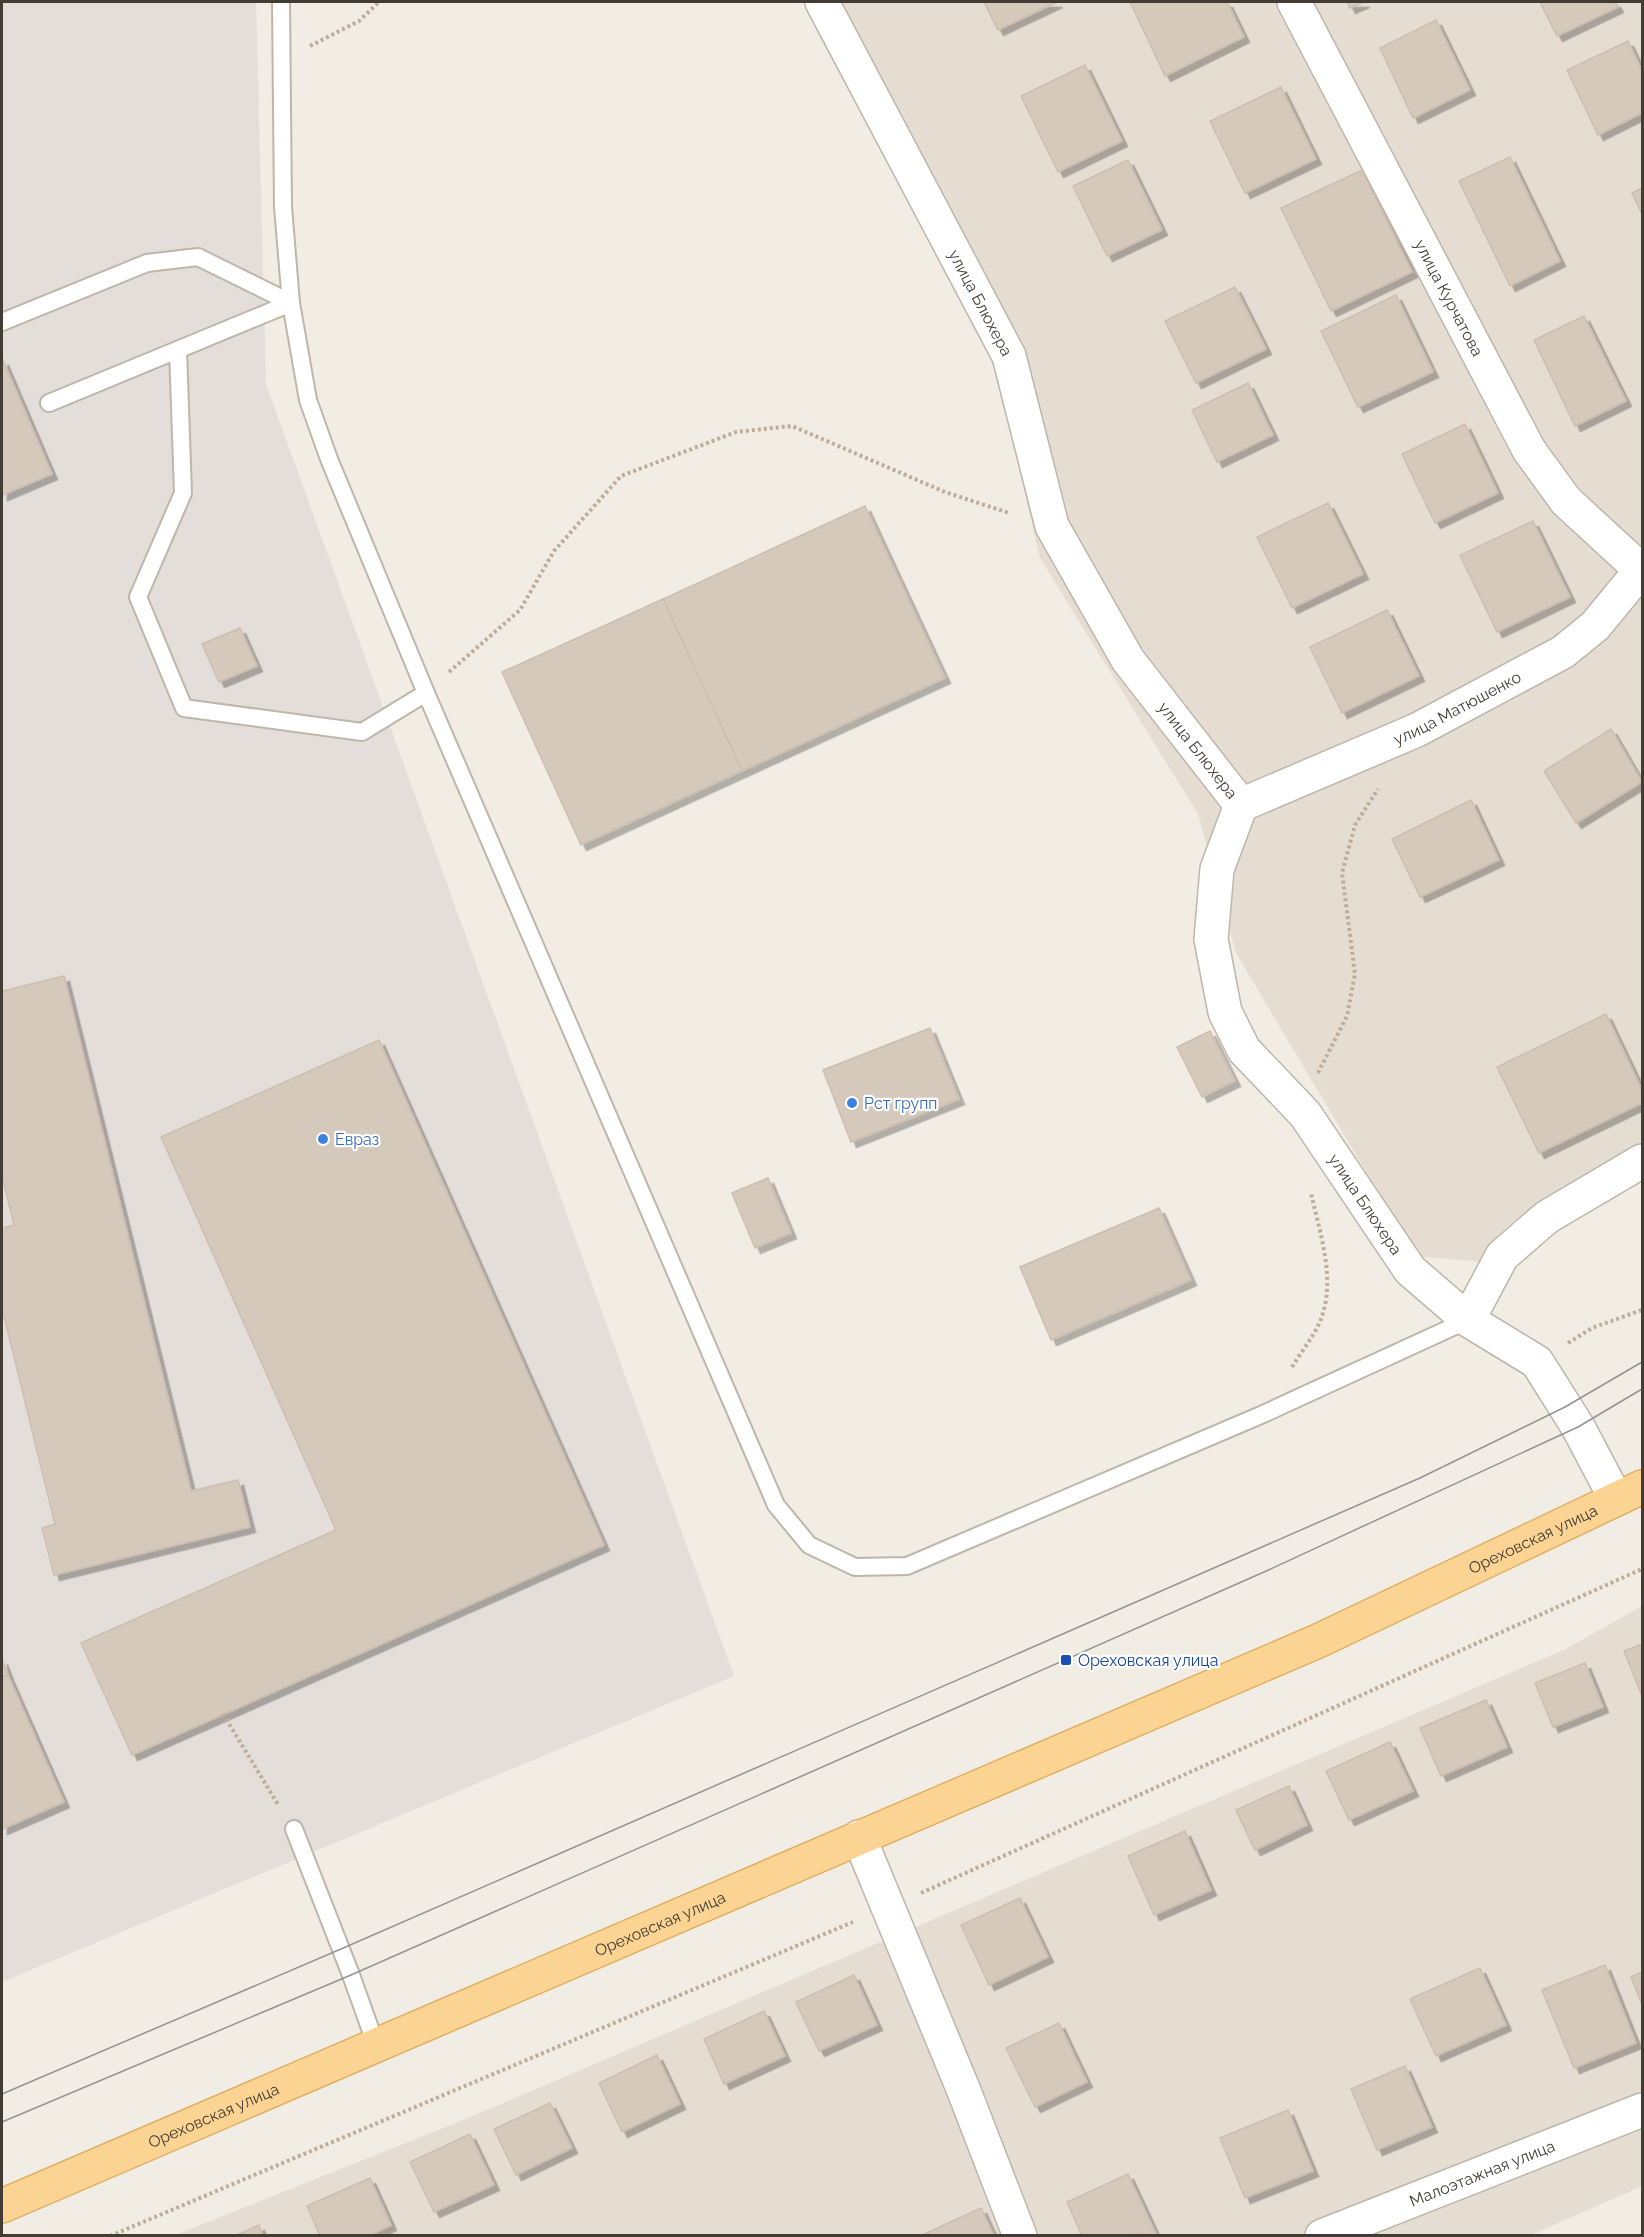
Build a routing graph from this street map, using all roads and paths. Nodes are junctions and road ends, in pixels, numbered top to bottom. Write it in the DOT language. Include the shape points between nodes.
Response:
graph roads {
  1 [pos="281,2"];
  2 [pos="379,2"];
  3 [pos="822,2"];
  4 [pos="1294,2"];
  5 [pos="281,61"];
  6 [pos="291,303"];
  7 [pos="2,322"];
  8 [pos="178,350"];
  9 [pos="49,403"];
  10 [pos="1052,526"];
  11 [pos="1642,569"];
  12 [pos="426,693"];
  13 [pos="1380,787"];
  14 [pos="1242,806"];
  15 [pos="1305,1114"];
  16 [pos="1642,1161"];
  17 [pos="1310,1181"];
  18 [pos="1642,1310"];
  19 [pos="1468,1320"];
  20 [pos="1537,1362"];
  21 [pos="1261,1415"];
  22 [pos="1629,1493"];
  23 [pos="224,1714"];
  24 [pos="294,1829"];
  25 [pos="859,1837"];
  26 [pos="376,2045"];
  27 [pos="1642,2110"];
  28 [pos="2,2206"];
  29 [pos="1020,2235"];
  30 [pos="1323,2235"];
  1 -- 5 [label="lane"];
  2 -- 5 [label="path" via="359,21"];
  3 -- 10 [label="street, улица Блюхера" via="1009,356"];
  4 -- 11 [label="street, улица Курчатова" via="1529,450 1566,501"];
  5 -- 6 [label="lane" via="283,207"];
  6 -- 7 [label="lane" via="198,257 147,263"];
  6 -- 8 [label="lane"];
  6 -- 12 [label="lane" via="308,400"];
  8 -- 9 [label="lane"];
  8 -- 12 [label="lane" via="183,493 138,597 184,708 362,732"];
  10 -- 12 [label="path" via="945,492 792,426 736,432 621,476 554,551 520,610"];
  10 -- 14 [label="street, улица Блюхера" via="1128,660"];
  11 -- 14 [label="street, улица Матюшенко" via="1595,626 1563,652 1417,730"];
  12 -- 21 [label="lane" via="776,1505 809,1545 855,1567 907,1566"];
  13 -- 15 [label="path" via="1355,825 1342,873 1355,974 1347,1016 1319,1068"];
  14 -- 15 [label="street, улица Блюхера" via="1217,869 1211,939 1225,1012 1245,1050"];
  15 -- 19 [label="street, улица Блюхера" via="1410,1270"];
  16 -- 19 [label="street" via="1546,1217 1502,1256"];
  17 -- 21 [label="path" via="1327,1264 1325,1299 1318,1326"];
  18 -- 20 [label="path" via="1593,1328"];
  19 -- 20 [label="street, улица Блюхера"];
  19 -- 21 [label="lane"];
  20 -- 22 [label="street, улица Блюхера" via="1578,1426"];
  22 -- 25 [label="main road, Ореховская улица" via="1318,1641"];
  23 -- 24 [label="path"];
  24 -- 26 [label="lane"];
  25 -- 26 [label="main road, Ореховская улица"];
  25 -- 29 [label="street"];
  26 -- 28 [label="main road, Ореховская улица"];
  27 -- 30 [label="street, Малоэтажная улица"];
}
